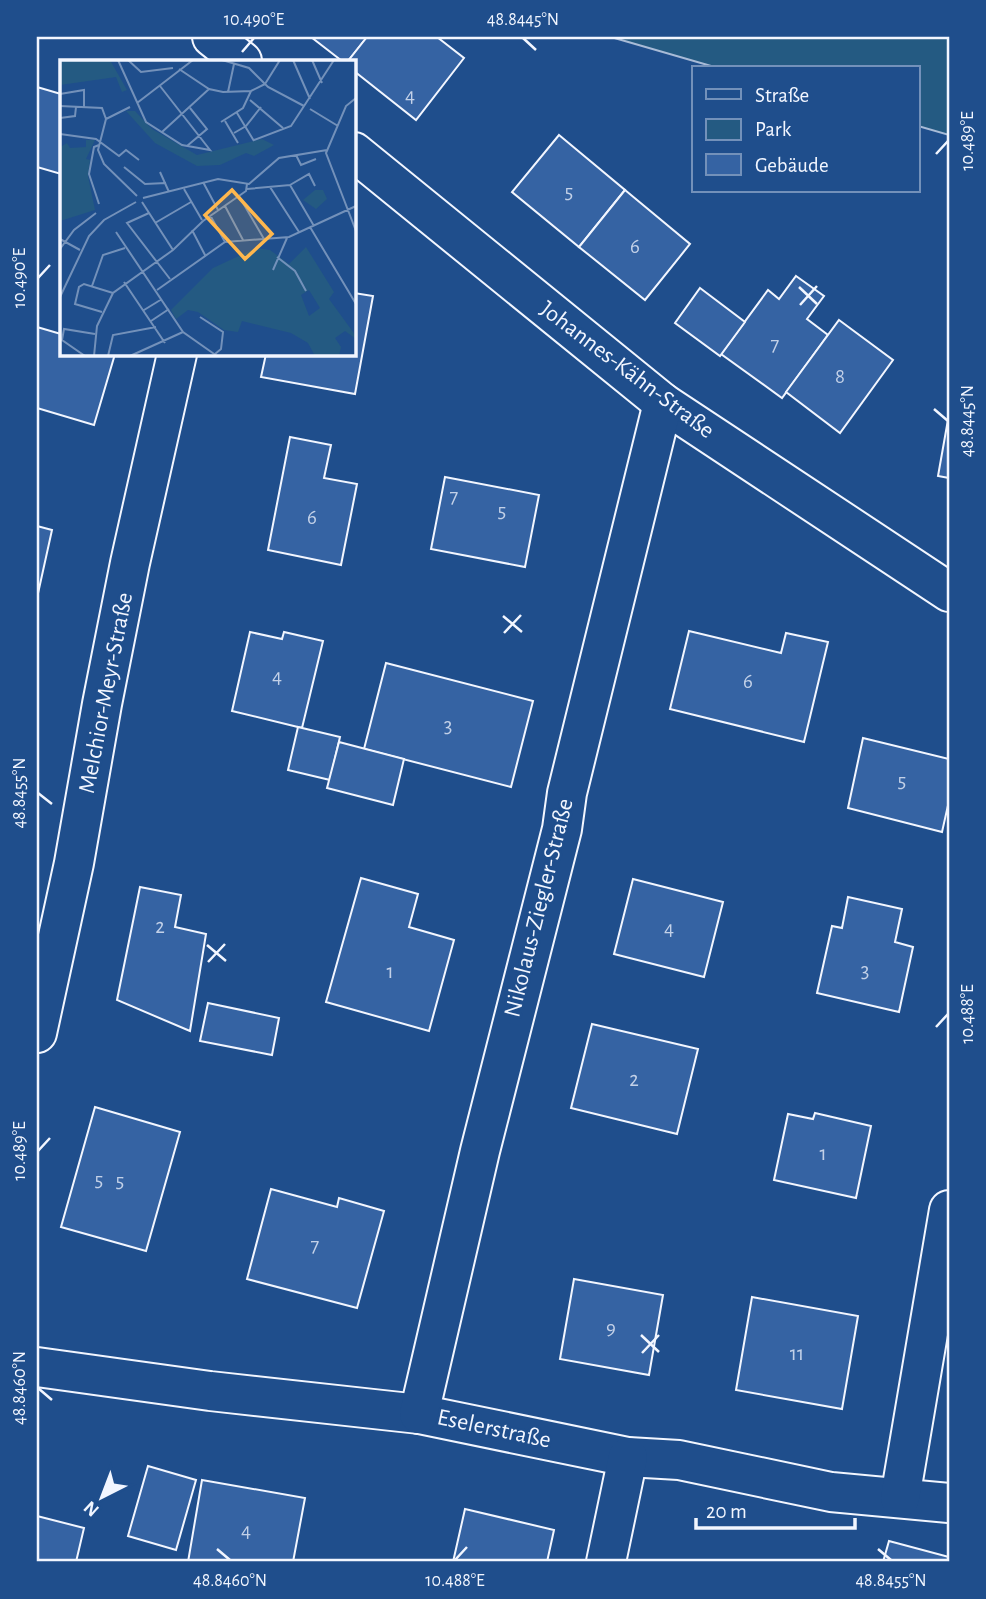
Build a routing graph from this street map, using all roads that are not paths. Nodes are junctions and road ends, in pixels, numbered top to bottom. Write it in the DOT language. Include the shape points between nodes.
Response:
graph roads {
  1 [pos="212,37"];
  2 [pos="240,60"];
  3 [pos="355,153"];
  4 [pos="177,355"];
  5 [pos="663,403"];
  6 [pos="949,592"];
  7 [pos="37,1033"];
  8 [pos="949,1210"];
  9 [pos="37,1367"];
  10 [pos="419,1414"];
  11 [pos="628,1457"];
  12 [pos="900,1498"];
  13 [pos="949,1503"];
  14 [pos="606,1562"];
  1 -- 2 [label="street"];
  3 -- 5 [label="street, Johannes-Kähn-Straße"];
  4 -- 7 [label="street, Melchior-Meyr-Straße" via="130,564"];
  5 -- 6 [label="street, Johannes-Kähn-Straße"];
  5 -- 10 [label="street, Nikolaus-Ziegler-Straße"];
  8 -- 12 [label="street"];
  9 -- 10 [label="street, Eselerstraße"];
  10 -- 11 [label="street, Eselerstraße"];
  11 -- 12 [label="street, Eselerstraße" via="679,1460 831,1492"];
  11 -- 14 [label="street"];
  12 -- 13 [label="street, Eselerstraße"];
}
